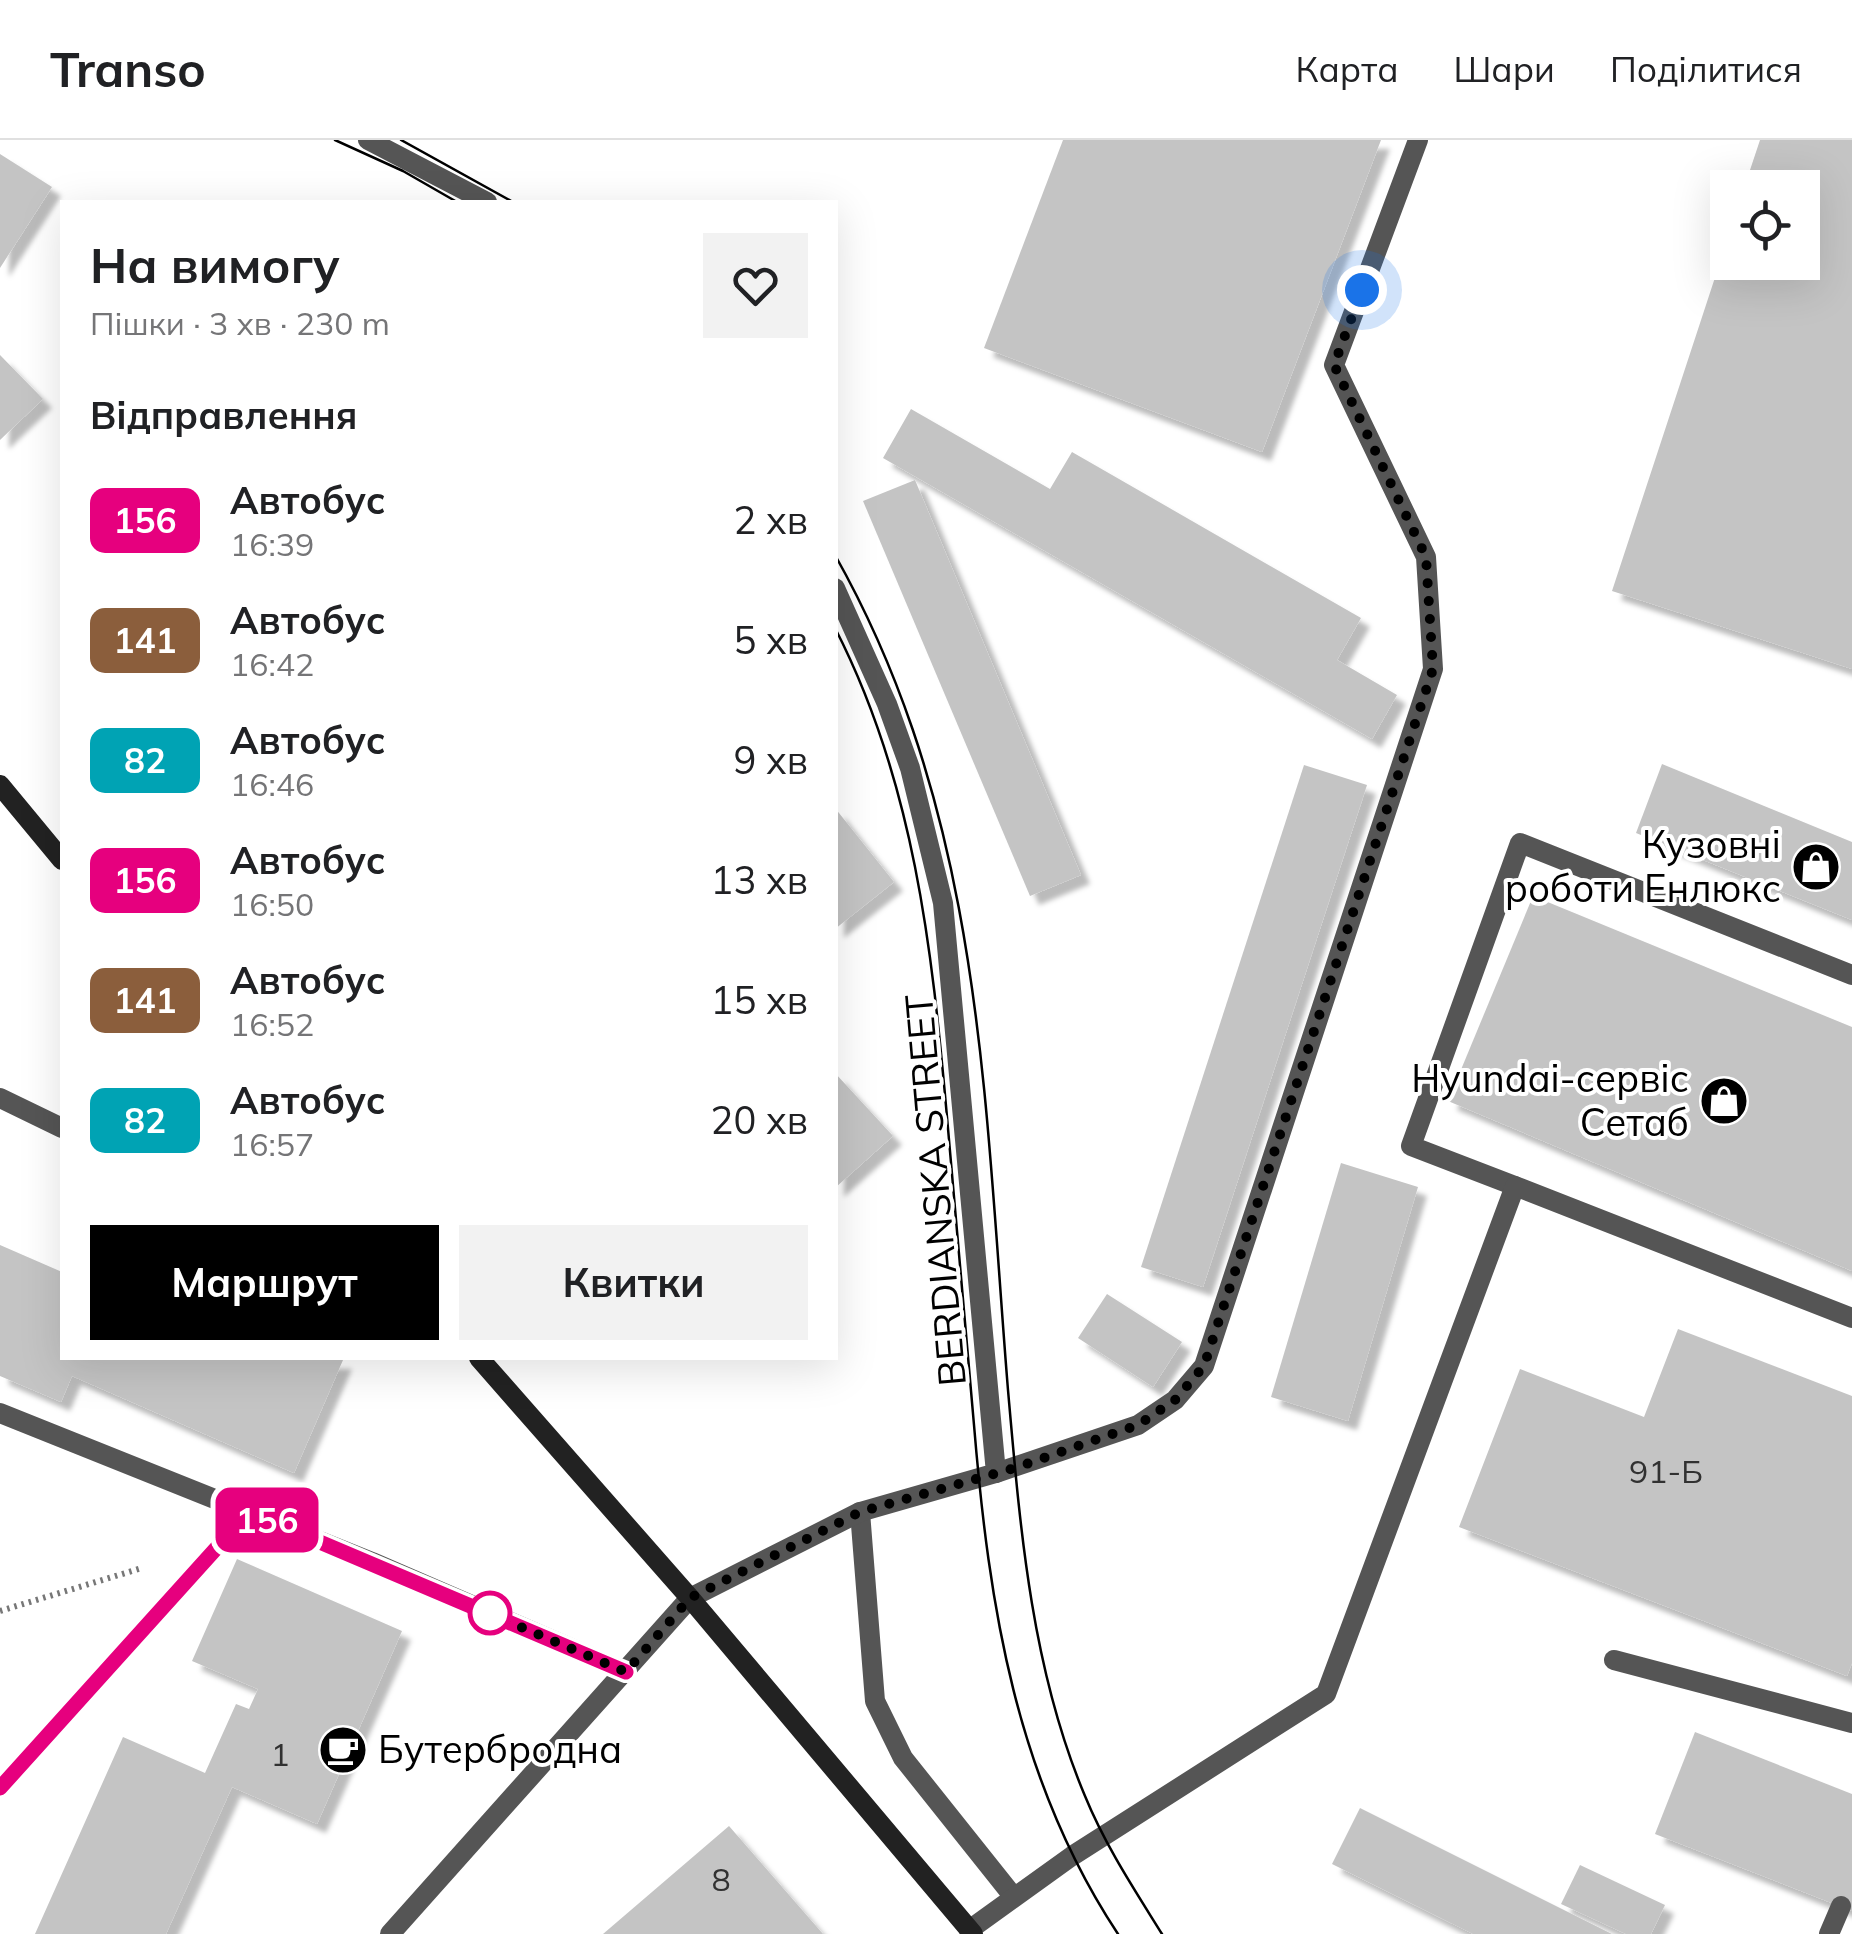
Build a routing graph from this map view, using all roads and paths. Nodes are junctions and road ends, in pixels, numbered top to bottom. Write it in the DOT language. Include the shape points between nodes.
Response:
graph roads {
  1 [pos="368,140"];
  2 [pos="1418,140"];
  3 [pos="483,200"];
  4 [pos="838,595"];
  5 [pos="0,786"];
  6 [pos="60,858"];
  7 [pos="1852,976"];
  8 [pos="0,1098"];
  9 [pos="60,1127"];
  10 [pos="1515,1186"];
  11 [pos="1852,1318"];
  12 [pos="481,1360"];
  13 [pos="0,1414"];
  14 [pos="996,1472"];
  15 [pos="249,1512"];
  16 [pos="860,1512"];
  17 [pos="146,1567"];
  18 [pos="690,1598"];
  19 [pos="0,1611"];
  20 [pos="1614,1660"];
  21 [pos="626,1672"];
  22 [pos="1852,1723"];
  23 [pos="0,1788"];
  24 [pos="1013,1896"];
  25 [pos="1841,1906"];
  26 [pos="971,1932"];
  27 [pos="390,1934"];
  28 [pos="1829,1934"];
  1 -- 3 [label="street"];
  2 -- 14 [label="street" via="1334,365 1426,557 1433,669 1204,1366 1175,1400 1138,1425"];
  4 -- 14 [label="street, BERDIANSKA STREET" via="910,768 943,903"];
  5 -- 6 [label="main road"];
  7 -- 10 [label="street" via="1520,844 1411,1146"];
  8 -- 9 [label="street"];
  10 -- 11 [label="street"];
  10 -- 24 [label="street" via="1326,1694"];
  12 -- 18 [label="main road"];
  13 -- 15 [label="street"];
  14 -- 16 [label="street"];
  15 -- 21 [label="street"];
  15 -- 23 [label="street"];
  16 -- 18 [label="street"];
  16 -- 24 [label="street" via="875,1701 903,1758"];
  17 -- 19 [label="path"];
  18 -- 21 [label="street"];
  18 -- 26 [label="main road"];
  20 -- 22 [label="street"];
  21 -- 27 [label="street"];
  24 -- 26 [label="street"];
  25 -- 28 [label="street"];
}
